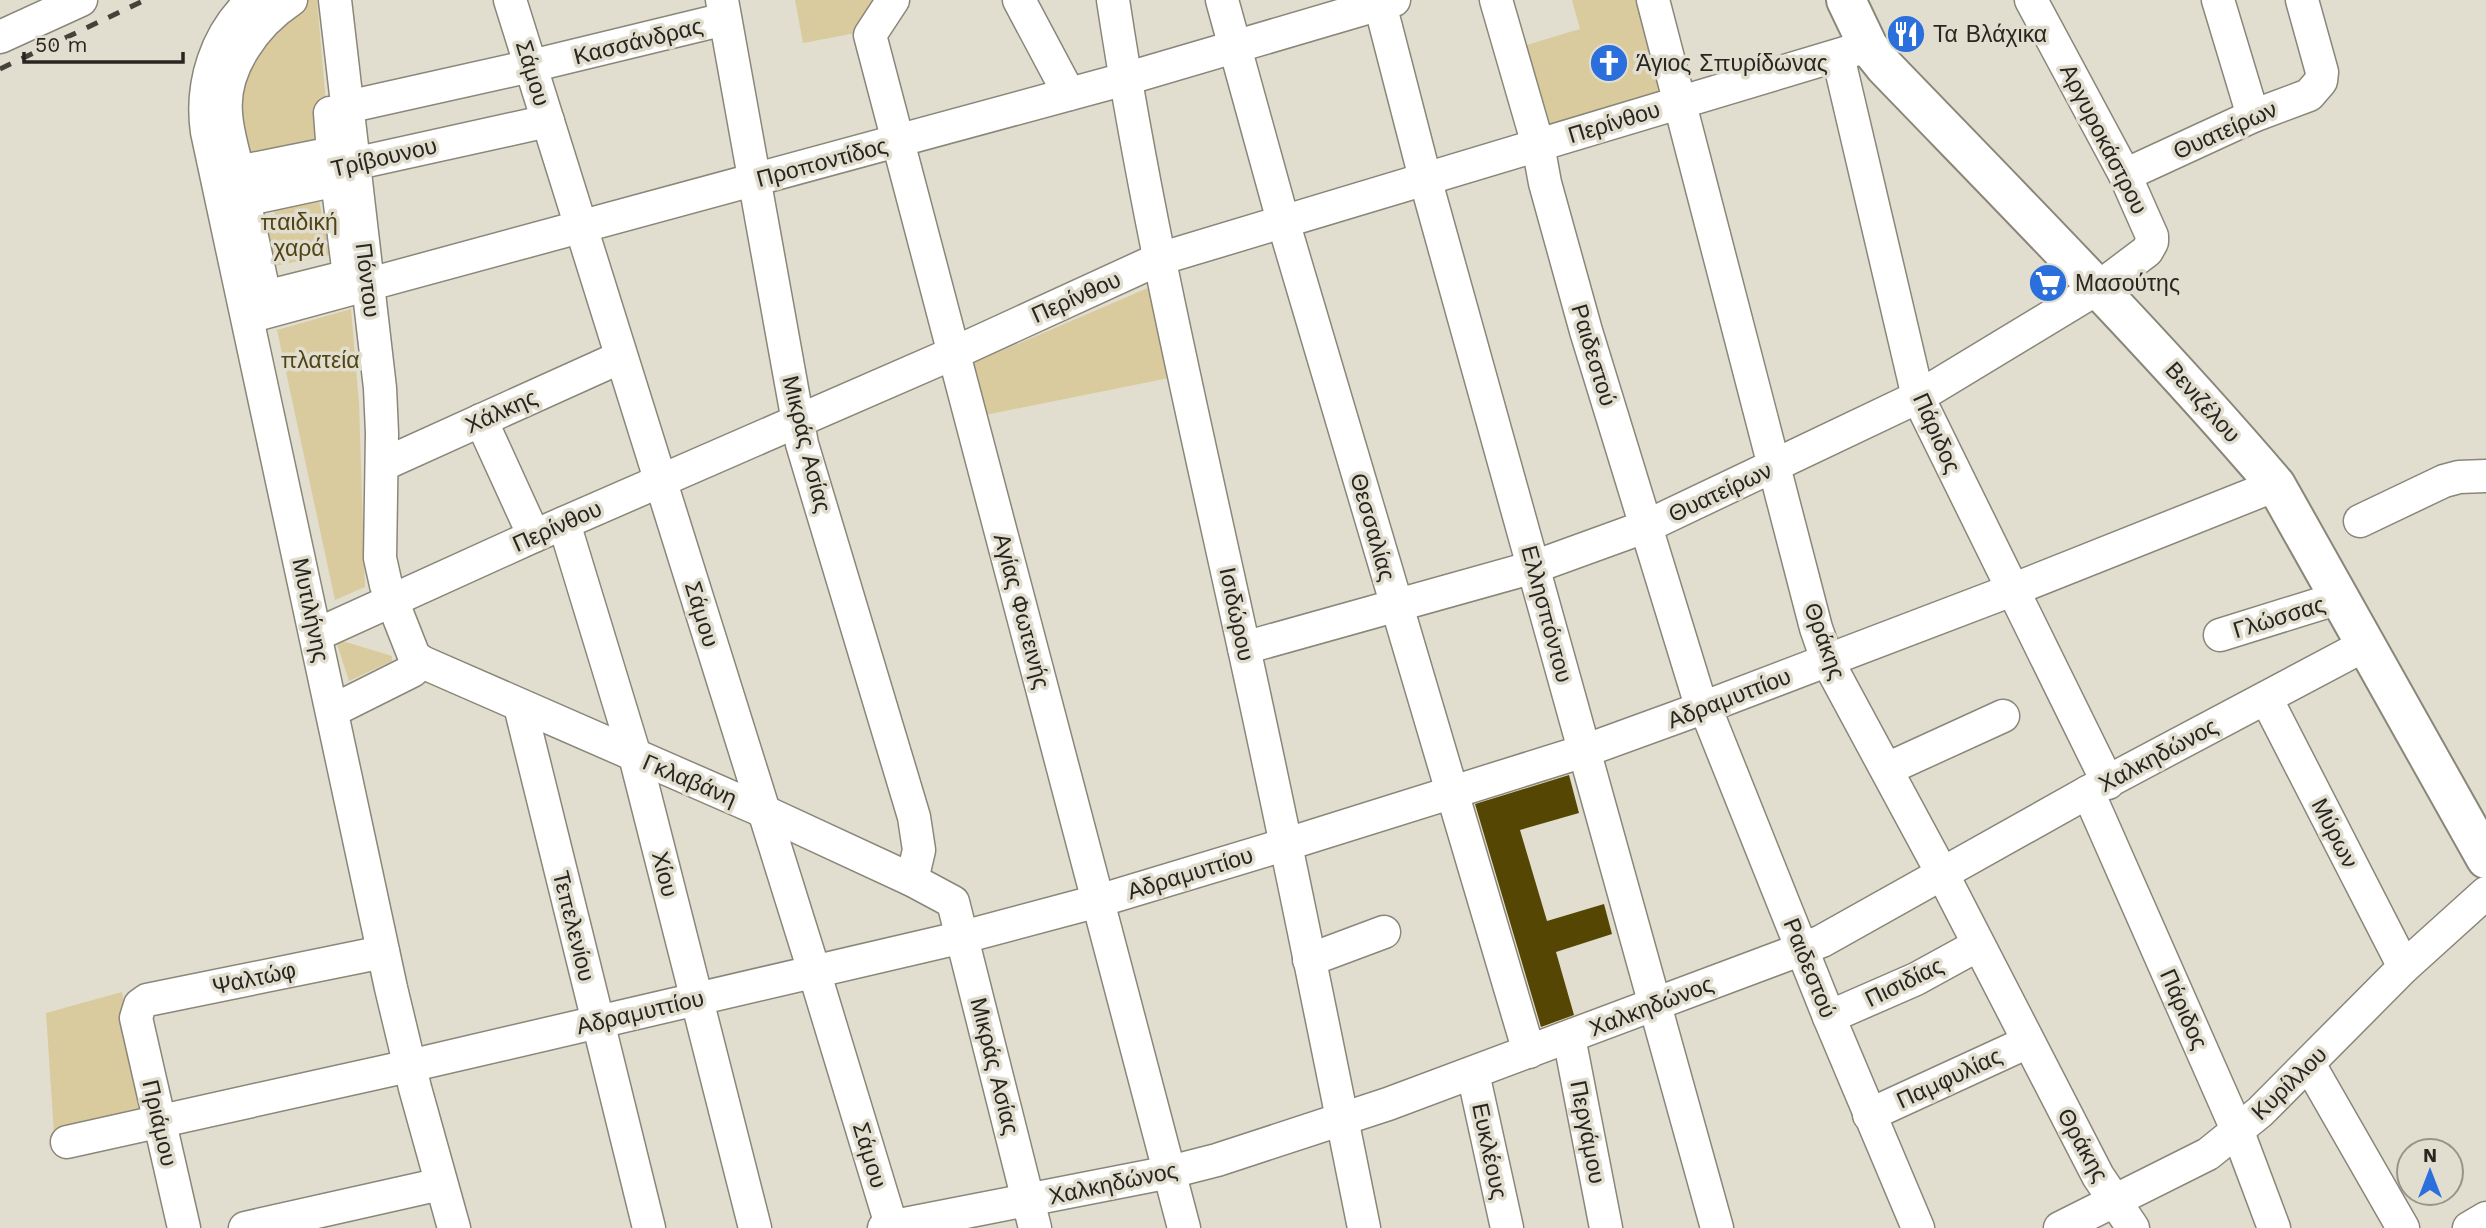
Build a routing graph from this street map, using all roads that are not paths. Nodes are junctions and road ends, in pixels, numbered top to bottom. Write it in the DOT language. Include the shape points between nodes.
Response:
graph roads {
  1 [pos="81,0"];
  2 [pos="253,0"];
  3 [pos="292,0"];
  4 [pos="320,0"];
  5 [pos="335,0"];
  6 [pos="510,0"];
  7 [pos="1019,0"];
  8 [pos="1113,0"];
  9 [pos="1222,0"];
  10 [pos="1496,0"];
  11 [pos="1653,0"];
  12 [pos="1846,0"];
  13 [pos="2031,0"];
  14 [pos="2218,0"];
  15 [pos="2302,0"];
  16 [pos="896,1"];
  17 [pos="1384,1"];
  18 [pos="723,10"];
  19 [pos="0,37"];
  20 [pos="1234,47"];
  21 [pos="1853,51"];
  22 [pos="531,66"];
  23 [pos="1125,79"];
  24 [pos="1069,94"];
  25 [pos="1681,102"];
  26 [pos="346,107"];
  27 [pos="2253,116"];
  28 [pos="548,121"];
  29 [pos="898,142"];
  30 [pos="1538,145"];
  31 [pos="353,164"];
  32 [pos="2125,175"];
  33 [pos="1425,178"];
  34 [pos="756,179"];
  35 [pos="221,194"];
  36 [pos="1283,221"];
  37 [pos="579,226"];
  38 [pos="2152,242"];
  39 [pos="1159,260"];
  40 [pos="359,281"];
  41 [pos="2098,288"];
  42 [pos="248,317"];
  43 [pos="954,353"];
  44 [pos="621,357"];
  45 [pos="1918,397"];
  46 [pos="481,420"];
  47 [pos="797,420"];
  48 [pos="382,465"];
  49 [pos="1774,467"];
  50 [pos="2486,476"];
  51 [pos="661,480"];
  52 [pos="2276,485"];
  53 [pos="2360,521"];
  54 [pos="565,523"];
  55 [pos="1647,526"];
  56 [pos="534,536"];
  57 [pos="1534,567"];
  58 [pos="2012,590"];
  59 [pos="2339,598"];
  60 [pos="392,601"];
  61 [pos="1396,606"];
  62 [pos="316,635"];
  63 [pos="2220,635"];
  64 [pos="2365,645"];
  65 [pos="1244,648"];
  66 [pos="1827,660"];
  67 [pos="422,662"];
  68 [pos="2266,698"];
  69 [pos="520,706"];
  70 [pos="1704,708"];
  71 [pos="332,711"];
  72 [pos="2003,716"];
  73 [pos="1584,751"];
  74 [pos="635,756"];
  75 [pos="1887,769"];
  76 [pos="2098,788"];
  77 [pos="1452,793"];
  78 [pos="763,811"];
  79 [pos="1287,844"];
  80 [pos="2486,859"];
  81 [pos="1943,875"];
  82 [pos="912,880"];
  83 [pos="2486,893"];
  84 [pos="1098,901"];
  85 [pos="954,904"];
  86 [pos="1384,932"];
  87 [pos="963,937"];
  88 [pos="1978,945"];
  89 [pos="1802,950"];
  90 [pos="383,952"];
  91 [pos="1309,960"];
  92 [pos="2404,967"];
  93 [pos="814,971"];
  94 [pos="698,998"];
  95 [pos="1654,1005"];
  96 [pos="1829,1017"];
  97 [pos="136,1018"];
  98 [pos="598,1022"];
  99 [pos="1569,1037"];
  100 [pos="2028,1042"];
  101 [pos="1529,1052"];
  102 [pos="2309,1064"];
  103 [pos="409,1066"];
  104 [pos="1474,1073"];
  105 [pos="1869,1115"];
  106 [pos="1342,1120"];
  107 [pos="160,1121"];
  108 [pos="2238,1132"];
  109 [pos="67,1142"];
  110 [pos="1170,1172"];
  111 [pos="441,1184"];
  112 [pos="2117,1201"];
  113 [pos="1032,1214"];
  114 [pos="2486,1218"];
  115 [pos="889,1227"];
  116 [pos="184,1228"];
  117 [pos="245,1228"];
  118 [pos="454,1228"];
  119 [pos="649,1228"];
  120 [pos="755,1228"];
  121 [pos="1184,1228"];
  122 [pos="1364,1228"];
  123 [pos="1507,1228"];
  124 [pos="1606,1228"];
  125 [pos="1717,1228"];
  126 [pos="1917,1228"];
  127 [pos="2060,1228"];
  128 [pos="2133,1228"];
  129 [pos="2274,1228"];
  130 [pos="2403,1228"];
  131 [pos="2469,1228"];
  1 -- 19 [label="street"];
  2 -- 35 [label="street, Μυτιλήνης" via="225,35 206,90 206,119"];
  3 -- 4 [label="street" via="259,28 231,76 226,112 238,172 333,153"];
  5 -- 26 [label="street, Πόντου"];
  6 -- 22 [label="street, Σάμου"];
  7 -- 24 [label="street"];
  8 -- 23 [label="street, Ισιδώρου"];
  9 -- 20 [label="street, Θεσσαλίας"];
  10 -- 30 [label="street, Ραιδεστού"];
  11 -- 25 [label="street, Θράκης"];
  12 -- 21 [label="main road, Βενιζέλου"];
  13 -- 32 [label="street, Αργυροκάστρου"];
  14 -- 27 [label="street"];
  15 -- 27 [label="street, Θυατείρων" via="2321,63 2321,81 2309,95"];
  16 -- 29 [label="street, Αγίας Φωτεινής" via="870,35"];
  17 -- 20 [label="street, Προποντίδος"];
  17 -- 33 [label="street, Ελλησπόντου"];
  18 -- 22 [label="street, Κασσάνδρας"];
  18 -- 34 [label="street, Μικράς Ασίας"];
  20 -- 23 [label="street, Προποντίδος"];
  20 -- 36 [label="street, Θεσσαλίας"];
  21 -- 25 [label="street, Περίνθου"];
  21 -- 41 [label="main road, Βενιζέλου" via="1884,66"];
  21 -- 45 [label="street, Πάριδος"];
  22 -- 26 [label="street, Κασσάνδρας"];
  22 -- 28 [label="street, Σάμου"];
  23 -- 24 [label="street, Προποντίδος"];
  23 -- 39 [label="street, Ισιδώρου"];
  24 -- 29 [label="street, Προποντίδος"];
  25 -- 30 [label="street, Περίνθου"];
  25 -- 49 [label="street, Θράκης"];
  26 -- 31 [label="street, Πόντου"];
  27 -- 32 [label="street, Θυατείρων"];
  28 -- 31 [label="street, Τρίβουνου"];
  28 -- 37 [label="street, Σάμου"];
  29 -- 34 [label="street, Προποντίδος"];
  29 -- 43 [label="street, Αγίας Φωτεινής"];
  30 -- 33 [label="street, Περίνθου"];
  30 -- 55 [label="street, Ραιδεστού" via="1586,331"];
  31 -- 35 [label="street, Τρίβουνου"];
  31 -- 40 [label="street, Πόντου"];
  32 -- 38 [label="street, Αργυροκάστρου"];
  33 -- 36 [label="street, Περίνθου"];
  33 -- 57 [label="street, Ελλησπόντου"];
  34 -- 37 [label="street, Προποντίδος"];
  34 -- 47 [label="street, Μικράς Ασίας"];
  35 -- 42 [label="street, Μυτιλήνης"];
  36 -- 39 [label="street, Περίνθου"];
  36 -- 61 [label="street, Θεσσαλίας"];
  37 -- 40 [label="street, Προποντίδος"];
  37 -- 44 [label="street, Σάμου"];
  38 -- 41 [label="street, Θυατείρων" via="2147,251"];
  39 -- 43 [label="street, Περίνθου"];
  39 -- 65 [label="street, Ισιδώρου"];
  40 -- 42 [label="street, Προποντίδος"];
  40 -- 48 [label="street, Πόντου" via="380,388"];
  41 -- 45 [label="street, Θυατείρων"];
  41 -- 52 [label="main road, Βενιζέλου"];
  42 -- 62 [label="street, Μυτιλήνης"];
  43 -- 47 [label="street, Περίνθου"];
  43 -- 84 [label="street, Αγίας Φωτεινής"];
  44 -- 46 [label="street, Χάλκης"];
  44 -- 51 [label="street, Σάμου"];
  45 -- 49 [label="street, Θυατείρων"];
  45 -- 58 [label="street, Πάριδος"];
  46 -- 48 [label="street, Χάλκης"];
  46 -- 56 [label="street"];
  47 -- 51 [label="street, Περίνθου"];
  47 -- 82 [label="street, Μικράς Ασίας" via="914,817 919,850"];
  48 -- 60 [label="street, Πόντου" via="380,558"];
  49 -- 55 [label="street, Θυατείρων"];
  49 -- 66 [label="street, Θράκης"];
  50 -- 53 [label="street" via="2444,481"];
  51 -- 54 [label="street, Περίνθου"];
  51 -- 78 [label="street, Σάμου"];
  52 -- 58 [label="street, Αδραμυττίου"];
  52 -- 59 [label="main road, Βενιζέλου"];
  54 -- 56 [label="street, Περίνθου"];
  54 -- 74 [label="street, Χίου"];
  55 -- 57 [label="street, Θυατείρων"];
  55 -- 70 [label="street, Ραιδεστού"];
  56 -- 60 [label="street, Περίνθου"];
  57 -- 61 [label="street, Θυατείρων"];
  57 -- 73 [label="street, Ελλησπόντου"];
  58 -- 66 [label="street, Αδραμυττίου"];
  58 -- 76 [label="street, Πάριδος"];
  59 -- 63 [label="street, Γλώσσας"];
  59 -- 64 [label="main road, Βενιζέλου"];
  60 -- 62 [label="street, Περίνθου"];
  60 -- 67 [label="street" via="414,656"];
  61 -- 65 [label="street, Θυατείρων"];
  61 -- 77 [label="street, Θεσσαλίας"];
  62 -- 71 [label="street, Μυτιλήνης"];
  64 -- 68 [label="street, Χαλκηδώνος"];
  64 -- 80 [label="main road, Βενιζέλου"];
  65 -- 79 [label="street, Ισιδώρου"];
  66 -- 70 [label="street, Αδραμυττίου"];
  66 -- 75 [label="street, Θράκης"];
  67 -- 69 [label="street, Γκλαβάνη"];
  67 -- 71 [label="street"];
  68 -- 76 [label="street, Χαλκηδώνος"];
  68 -- 92 [label="street, Μύρων"];
  69 -- 74 [label="street, Γκλαβάνη"];
  69 -- 98 [label="street, Τεπελενίου"];
  70 -- 73 [label="street, Αδραμυττίου"];
  70 -- 89 [label="street, Ραιδεστού"];
  71 -- 90 [label="street, Μυτιλήνης"];
  72 -- 75 [label="street"];
  73 -- 77 [label="street, Αδραμυττίου"];
  73 -- 95 [label="street, Ελλησπόντου"];
  74 -- 78 [label="street, Γκλαβάνη"];
  74 -- 94 [label="street, Χίου"];
  75 -- 81 [label="street, Θράκης"];
  76 -- 81 [label="street, Χαλκηδώνος"];
  76 -- 108 [label="street, Πάριδος"];
  77 -- 79 [label="street, Αδραμυττίου"];
  77 -- 101 [label="street, Θεσσαλίας"];
  78 -- 82 [label="street, Γκλαβάνη"];
  78 -- 93 [label="street, Σάμου"];
  79 -- 84 [label="street, Αδραμυττίου"];
  79 -- 91 [label="street, Ισιδώρου"];
  81 -- 88 [label="street, Θράκης"];
  81 -- 89 [label="street, Χαλκηδώνος"];
  82 -- 85 [label="street, Γκλαβάνη"];
  83 -- 92 [label="street, Κυρίλλου"];
  84 -- 87 [label="street, Αδραμυττίου"];
  84 -- 110 [label="street, Αγίας Φωτεινής"];
  85 -- 87 [label="street, Μικράς Ασίας"];
  86 -- 91 [label="street"];
  87 -- 93 [label="street, Αδραμυττίου"];
  87 -- 113 [label="street, Μικράς Ασίας"];
  88 -- 96 [label="street, Πισιδίας" via="1916,979"];
  88 -- 100 [label="street, Θράκης"];
  89 -- 95 [label="street, Χαλκηδώνος"];
  89 -- 96 [label="street, Ραιδεστού"];
  90 -- 97 [label="street, Ψαλτώφ" via="147,1000 139,1005"];
  90 -- 103 [label="street, Μυτιλήνης"];
  91 -- 106 [label="street, Ισιδώρου"];
  92 -- 102 [label="street, Κυρίλλου"];
  93 -- 94 [label="street, Αδραμυττίου"];
  93 -- 115 [label="street, Σάμου"];
  94 -- 98 [label="street, Αδραμυττίου"];
  94 -- 120 [label="street, Χίου"];
  95 -- 99 [label="street, Χαλκηδώνος"];
  95 -- 125 [label="street, Ελλησπόντου"];
  96 -- 105 [label="street, Ραιδεστού"];
  97 -- 107 [label="street, Πριάμου"];
  98 -- 103 [label="street, Αδραμυττίου"];
  98 -- 119 [label="street, Τεπελενίου"];
  99 -- 101 [label="street, Χαλκηδώνος"];
  99 -- 124 [label="street, Περγάμου"];
  100 -- 105 [label="street, Παμφυλίας"];
  100 -- 112 [label="street, Θράκης" via="2098,1176"];
  101 -- 104 [label="street, Χαλκηδώνος"];
  102 -- 108 [label="street, Κυρίλλου"];
  102 -- 130 [label="street"];
  103 -- 107 [label="street, Αδραμυττίου"];
  103 -- 111 [label="street, Μυτιλήνης"];
  104 -- 106 [label="street, Χαλκηδώνος"];
  104 -- 123 [label="street, Ευκλέους"];
  105 -- 126 [label="street, Ραιδεστού"];
  106 -- 110 [label="street, Χαλκηδώνος"];
  106 -- 122 [label="street, Ισιδώρου"];
  107 -- 109 [label="street, Αδραμυττίου"];
  107 -- 116 [label="street, Πριάμου"];
  108 -- 112 [label="street, Κυρίλλου" via="2208,1154"];
  108 -- 129 [label="street, Πάριδος"];
  110 -- 113 [label="street, Χαλκηδώνος"];
  110 -- 121 [label="street, Αγίας Φωτεινής"];
  111 -- 117 [label="street"];
  111 -- 118 [label="street, Μυτιλήνης"];
  112 -- 127 [label="street, Κυρίλλου"];
  112 -- 128 [label="street, Θράκης"];
  113 -- 115 [label="street, Χαλκηδώνος"];
  114 -- 131 [label="street"];
}
